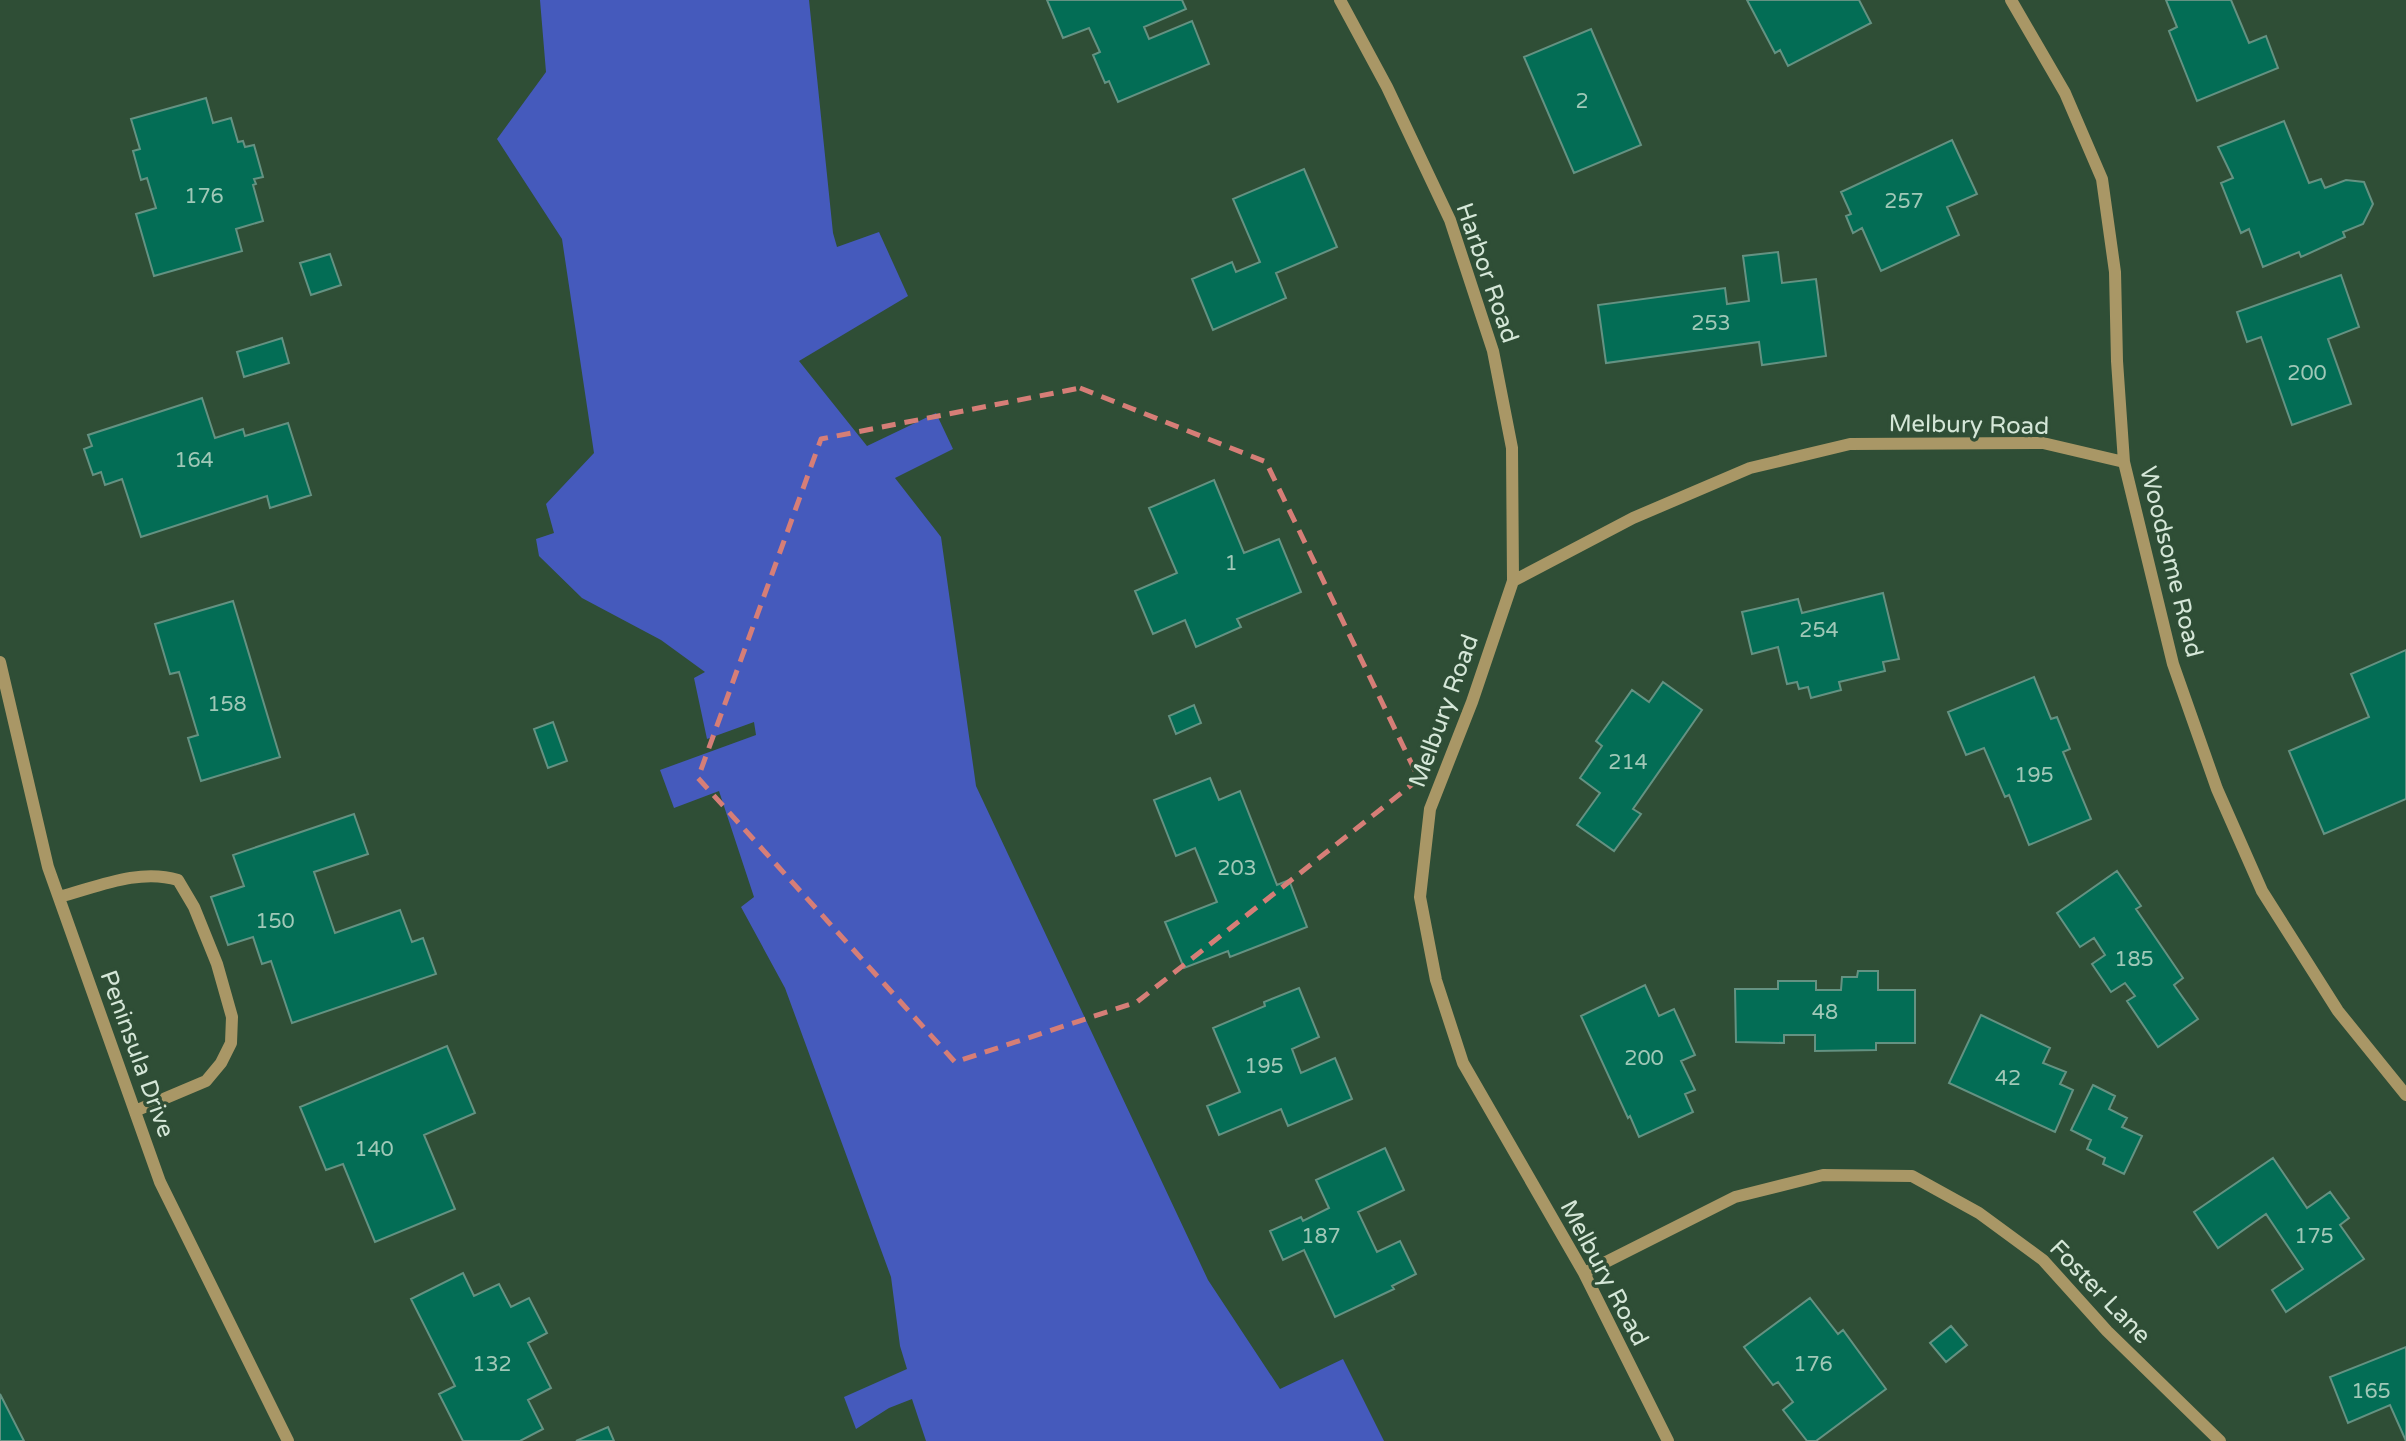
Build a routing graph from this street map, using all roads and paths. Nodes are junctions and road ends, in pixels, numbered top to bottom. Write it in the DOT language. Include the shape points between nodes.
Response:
graph roads {
  1 [pos="1340,0"];
  2 [pos="2011,0"];
  3 [pos="2124,462"];
  4 [pos="1513,581"];
  5 [pos="0,662"];
  6 [pos="59,897"];
  7 [pos="2406,1095"];
  8 [pos="135,1111"];
  9 [pos="1584,1273"];
  10 [pos="288,1441"];
  11 [pos="1668,1441"];
  12 [pos="2220,1441"];
  1 -- 4 [label="street, Harbor Road" via="1450,220 1493,351 1511,449"];
  2 -- 3 [label="street, Woodsome Road" via="2064,93 2102,179 2115,272"];
  3 -- 4 [label="street, Melbury Road" via="2043,443 1850,444 1750,468 1633,518"];
  3 -- 7 [label="street, Woodsome Road" via="2173,664 2217,789 2262,891 2338,1011"];
  4 -- 9 [label="street, Melbury Road" via="1430,809 1420,897 1436,980 1463,1063"];
  5 -- 6 [label="street, Peninsula Drive"];
  6 -- 8 [label="street, Peninsula Drive"];
  6 -- 8 [label="street" via="129,878 160,874 178,880 217,964 232,1017 231,1044 221,1063 206,1081"];
  8 -- 10 [label="street, Peninsula Drive" via="160,1182"];
  9 -- 11 [label="street, Melbury Road"];
  9 -- 12 [label="street, Foster Lane" via="1735,1197 1823,1175 1912,1176 1979,1213 2043,1260 2107,1331"];
}
